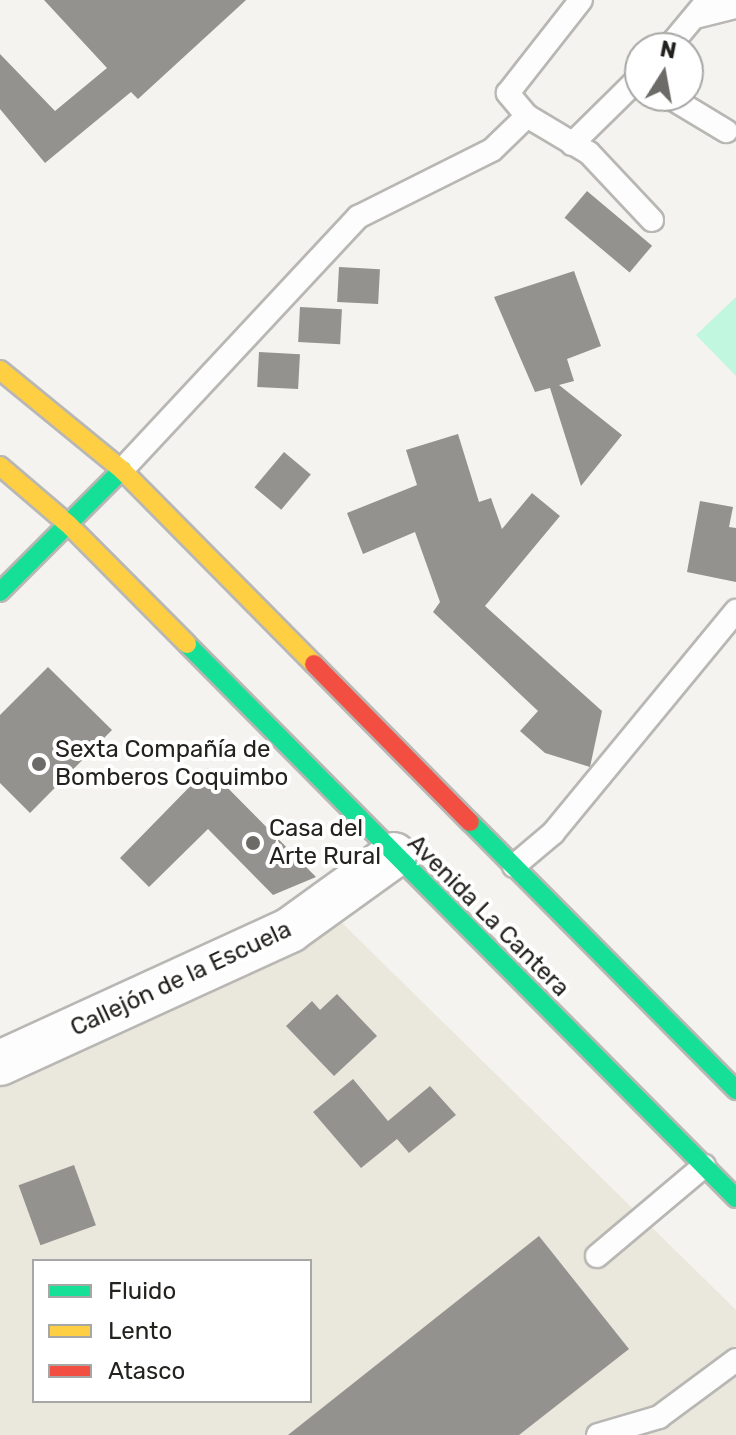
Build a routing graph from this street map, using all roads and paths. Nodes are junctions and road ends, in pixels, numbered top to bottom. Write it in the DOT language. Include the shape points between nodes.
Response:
graph roads {
  1 [pos="581,0"];
  2 [pos="736,7"];
  3 [pos="704,8"];
  4 [pos="682,32"];
  5 [pos="624,93"];
  6 [pos="695,112"];
  7 [pos="527,116"];
  8 [pos="726,131"];
  9 [pos="572,144"];
  10 [pos="652,220"];
  11 [pos="0,370"];
  12 [pos="0,466"];
  13 [pos="122,470"];
  14 [pos="68,524"];
  15 [pos="0,592"];
  16 [pos="736,611"];
  17 [pos="394,855"];
  18 [pos="514,866"];
  19 [pos="0,1063"];
  20 [pos="736,1090"];
  21 [pos="704,1166"];
  22 [pos="736,1198"];
  23 [pos="597,1256"];
  24 [pos="736,1360"];
  25 [pos="598,1435"];
  1 -- 7 [label="lane" via="508,93"];
  2 -- 3 [label="lane"];
  3 -- 4 [label="lane"];
  5 -- 9 [label="lane"];
  6 -- 8 [label="lane"];
  7 -- 9 [label="lane"];
  7 -- 13 [label="lane" via="492,150 358,217"];
  9 -- 10 [label="lane" via="589,153"];
  11 -- 13 [label="main road"];
  12 -- 14 [label="main road, Avenida La Cantera"];
  13 -- 14 [label="main road"];
  13 -- 18 [label="main road"];
  14 -- 15 [label="main road"];
  14 -- 17 [label="main road, Avenida La Cantera"];
  16 -- 18 [label="lane" via="553,833"];
  17 -- 19 [label="street, Callejón de la Escuela" via="290,930"];
  17 -- 21 [label="main road, Avenida La Cantera"];
  18 -- 20 [label="main road"];
  21 -- 22 [label="main road, Avenida La Cantera"];
  21 -- 23 [label="lane"];
  24 -- 25 [label="lane" via="659,1417"];
}
